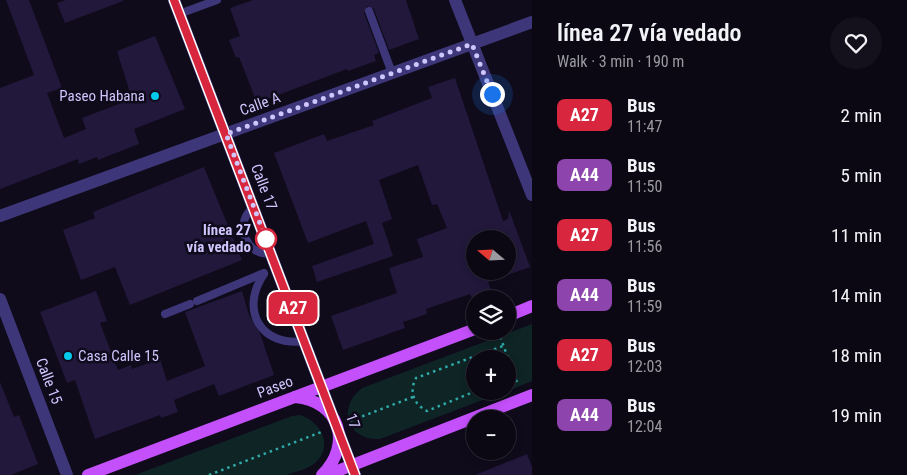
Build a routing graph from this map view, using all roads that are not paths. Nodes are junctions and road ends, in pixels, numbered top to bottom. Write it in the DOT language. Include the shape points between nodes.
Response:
graph roads {
  1 [pos="174,0"];
  2 [pos="217,0"];
  3 [pos="455,0"];
  4 [pos="369,11"];
  5 [pos="179,14"];
  6 [pos="532,22"];
  7 [pos="472,44"];
  8 [pos="392,73"];
  9 [pos="226,134"];
  10 [pos="532,195"];
  11 [pos="254,208"];
  12 [pos="0,216"];
  13 [pos="272,253"];
  14 [pos="278,268"];
  15 [pos="264,274"];
  16 [pos="0,299"];
  17 [pos="532,306"];
  18 [pos="516,313"];
  19 [pos="165,314"];
  20 [pos="466,332"];
  21 [pos="306,341"];
  22 [pos="323,387"];
  23 [pos="293,397"];
  24 [pos="528,397"];
  25 [pos="338,426"];
  26 [pos="354,470"];
  27 [pos="100,472"];
  28 [pos="67,475"];
  29 [pos="88,475"];
  30 [pos="322,475"];
  31 [pos="327,475"];
  1 -- 5 [label="street, Calle 17"];
  2 -- 5 [label="lane"];
  3 -- 7 [label="street"];
  4 -- 8 [label="lane"];
  5 -- 9 [label="street, Calle 17"];
  6 -- 7 [label="street, Calle A"];
  7 -- 8 [label="street, Calle A"];
  7 -- 10 [label="street"];
  8 -- 9 [label="street, Calle A"];
  9 -- 11 [label="street, Calle 17"];
  9 -- 12 [label="street, Calle A"];
  11 -- 13 [label="street, Calle 17"];
  11 -- 13 [label="lane" via="244,218 245,236 256,252"];
  13 -- 14 [label="street, Calle 17"];
  14 -- 15 [label="lane"];
  14 -- 21 [label="street, Calle 17"];
  15 -- 19 [label="lane"];
  15 -- 21 [label="lane" via="254,292 252,304 263,331 276,340"];
  16 -- 28 [label="street, Calle 15"];
  17 -- 18 [label="main road"];
  20 -- 22 [label="main road, Paseo"];
  21 -- 22 [label="street, Calle 17"];
  22 -- 23 [label="main road, Paseo"];
  22 -- 25 [label="street, 17"];
  23 -- 25 [label="main road" via="308,398 320,404"];
  23 -- 27 [label="main road, Paseo"];
  24 -- 26 [label="main road"];
  25 -- 26 [label="street, 17"];
  25 -- 30 [label="main road" via="338,454"];
  26 -- 31 [label="main road"];
  27 -- 29 [label="main road, Paseo"];
}
